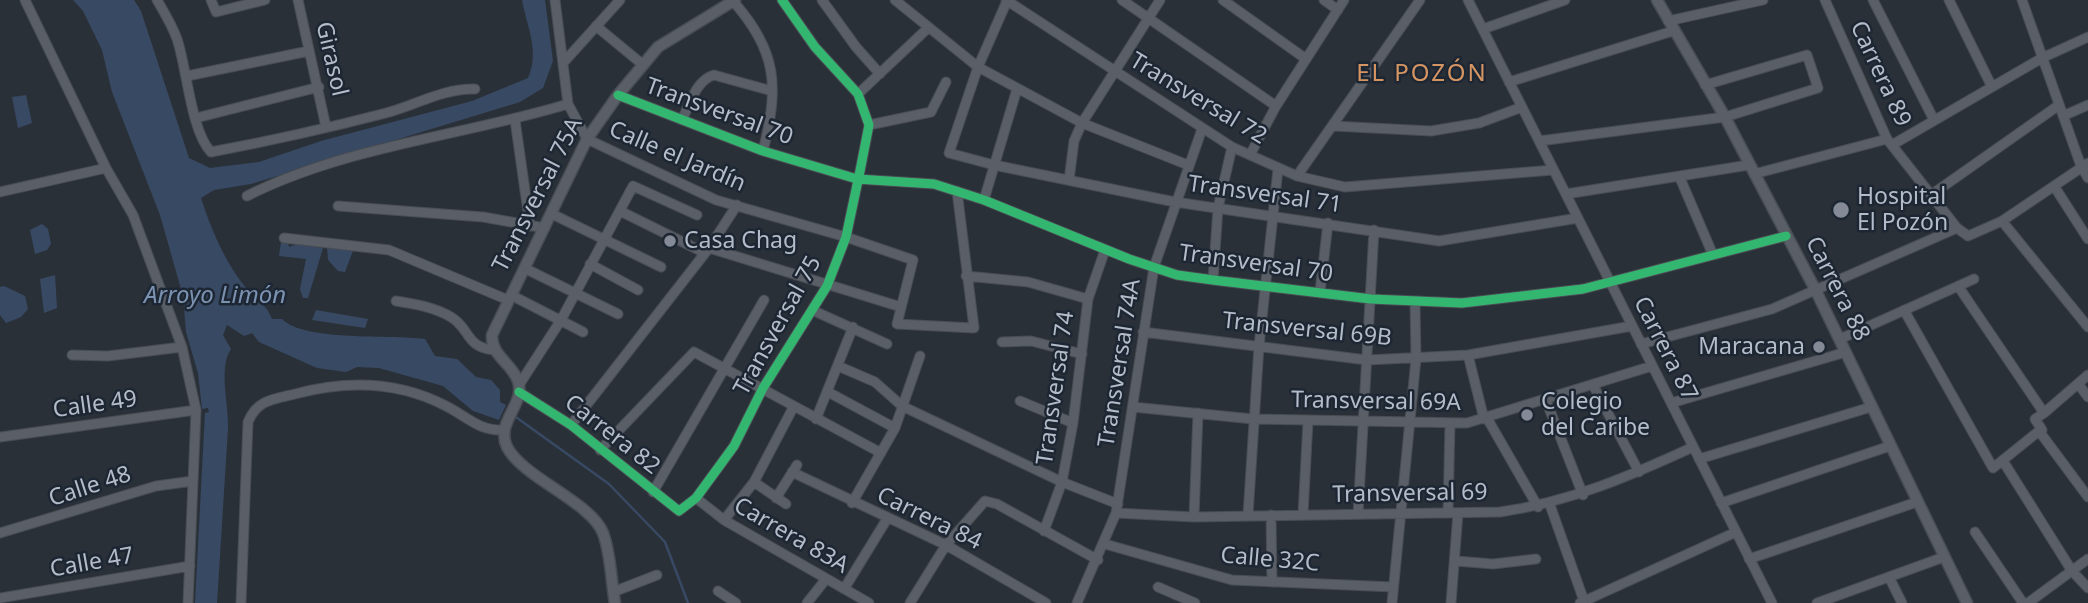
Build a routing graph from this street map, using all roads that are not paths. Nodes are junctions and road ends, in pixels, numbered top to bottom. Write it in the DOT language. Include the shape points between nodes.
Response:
graph roads {
  1 [pos="24,0"];
  2 [pos="158,0"];
  3 [pos="211,0"];
  4 [pos="265,0"];
  5 [pos="298,0"];
  6 [pos="555,0"];
  7 [pos="620,0"];
  8 [pos="733,0"];
  9 [pos="782,0"];
  10 [pos="822,0"];
  11 [pos="895,0"];
  12 [pos="1007,0"];
  13 [pos="1122,0"];
  14 [pos="1160,0"];
  15 [pos="1223,0"];
  16 [pos="1324,0"];
  17 [pos="1344,0"];
  18 [pos="1420,0"];
  19 [pos="1468,0"];
  20 [pos="1565,0"];
  21 [pos="1657,0"];
  22 [pos="1763,0"];
  23 [pos="1873,0"];
  24 [pos="1949,0"];
  25 [pos="2022,0"];
  26 [pos="1830,1"];
  27 [pos="1338,10"];
  28 [pos="1149,19"];
  29 [pos="596,26"];
  30 [pos="1671,26"];
  31 [pos="928,28"];
  32 [pos="1483,29"];
  33 [pos="2088,37"];
  34 [pos="309,51"];
  35 [pos="2042,58"];
  36 [pos="1306,59"];
  37 [pos="563,63"];
  38 [pos="642,64"];
  39 [pos="978,67"];
  40 [pos="1113,70"];
  41 [pos="880,74"];
  42 [pos="187,76"];
  43 [pos="946,82"];
  44 [pos="1509,82"];
  45 [pos="1705,85"];
  46 [pos="320,87"];
  47 [pos="1992,87"];
  48 [pos="475,89"];
  49 [pos="1017,89"];
  50 [pos="772,91"];
  51 [pos="858,94"];
  52 [pos="618,95"];
  53 [pos="568,104"];
  54 [pos="2059,105"];
  55 [pos="2088,105"];
  56 [pos="1276,106"];
  57 [pos="1522,107"];
  58 [pos="2063,116"];
  59 [pos="1724,117"];
  60 [pos="196,118"];
  61 [pos="515,120"];
  62 [pos="682,120"];
  63 [pos="1934,120"];
  64 [pos="1082,123"];
  65 [pos="869,125"];
  66 [pos="1333,126"];
  67 [pos="326,127"];
  68 [pos="1202,128"];
  69 [pos="587,139"];
  70 [pos="1539,141"];
  71 [pos="1889,142"];
  72 [pos="1232,147"];
  73 [pos="763,151"];
  74 [pos="1250,155"];
  75 [pos="1188,165"];
  76 [pos="2084,165"];
  77 [pos="994,166"];
  78 [pos="106,168"];
  79 [pos="1278,169"];
  80 [pos="1553,170"];
  81 [pos="1751,170"];
  82 [pos="1297,176"];
  83 [pos="1680,178"];
  84 [pos="2088,178"];
  85 [pos="857,179"];
  86 [pos="1069,180"];
  87 [pos="2054,186"];
  88 [pos="957,191"];
  89 [pos="0,192"];
  90 [pos="1566,194"];
  91 [pos="1931,195"];
  92 [pos="247,196"];
  93 [pos="984,200"];
  94 [pos="1175,202"];
  95 [pos="737,205"];
  96 [pos="338,206"];
  97 [pos="1218,208"];
  98 [pos="620,211"];
  99 [pos="552,214"];
  100 [pos="697,215"];
  101 [pos="1273,215"];
  102 [pos="1578,218"];
  103 [pos="2003,221"];
  104 [pos="1328,223"];
  105 [pos="530,226"];
  106 [pos="545,228"];
  107 [pos="1957,228"];
  108 [pos="1374,230"];
  109 [pos="1786,236"];
  110 [pos="846,237"];
  111 [pos="284,238"];
  112 [pos="604,239"];
  113 [pos="2088,239"];
  114 [pos="707,250"];
  115 [pos="1105,250"];
  116 [pos="1713,255"];
  117 [pos="590,264"];
  118 [pos="661,267"];
  119 [pos="1154,267"];
  120 [pos="524,268"];
  121 [pos="966,276"];
  122 [pos="1974,279"];
  123 [pos="1213,280"];
  124 [pos="1610,283"];
  125 [pos="827,286"];
  126 [pos="1264,286"];
  127 [pos="1958,286"];
  128 [pos="638,290"];
  129 [pos="1816,291"];
  130 [pos="1320,292"];
  131 [pos="575,293"];
  132 [pos="510,298"];
  133 [pos="1088,299"];
  134 [pos="1371,299"];
  135 [pos="764,300"];
  136 [pos="396,301"];
  137 [pos="1415,302"];
  138 [pos="901,307"];
  139 [pos="812,310"];
  140 [pos="1904,310"];
  141 [pos="618,314"];
  142 [pos="561,320"];
  143 [pos="853,327"];
  144 [pos="1632,327"];
  145 [pos="2088,327"];
  146 [pos="583,332"];
  147 [pos="1143,332"];
  148 [pos="1840,339"];
  149 [pos="1002,342"];
  150 [pos="887,344"];
  151 [pos="1641,344"];
  152 [pos="493,346"];
  153 [pos="1259,346"];
  154 [pos="182,347"];
  155 [pos="1846,352"];
  156 [pos="1082,354"];
  157 [pos="72,355"];
  158 [pos="1468,355"];
  159 [pos="920,356"];
  160 [pos="1416,359"];
  161 [pos="1367,360"];
  162 [pos="838,366"];
  163 [pos="1653,366"];
  164 [pos="723,369"];
  165 [pos="2088,375"];
  166 [pos="2079,385"];
  167 [pos="1593,386"];
  168 [pos="764,387"];
  169 [pos="828,392"];
  170 [pos="518,393"];
  171 [pos="2088,397"];
  172 [pos="1545,398"];
  173 [pos="1020,401"];
  174 [pos="1671,403"];
  175 [pos="794,406"];
  176 [pos="902,406"];
  177 [pos="1133,407"];
  178 [pos="1871,407"];
  179 [pos="195,410"];
  180 [pos="1198,413"];
  181 [pos="2044,413"];
  182 [pos="816,418"];
  183 [pos="1485,418"];
  184 [pos="1253,419"];
  185 [pos="1308,421"];
  186 [pos="1362,421"];
  187 [pos="1073,423"];
  188 [pos="1409,423"];
  189 [pos="1450,423"];
  190 [pos="571,425"];
  191 [pos="504,428"];
  192 [pos="895,428"];
  193 [pos="2039,431"];
  194 [pos="0,437"];
  195 [pos="1889,446"];
  196 [pos="1693,447"];
  197 [pos="600,450"];
  198 [pos="881,453"];
  199 [pos="1699,459"];
  200 [pos="2003,461"];
  201 [pos="1639,472"];
  202 [pos="193,481"];
  203 [pos="754,482"];
  204 [pos="1062,482"];
  205 [pos="653,492"];
  206 [pos="1583,495"];
  207 [pos="696,498"];
  208 [pos="776,498"];
  209 [pos="2088,498"];
  210 [pos="1917,502"];
  211 [pos="852,503"];
  212 [pos="1721,503"];
  213 [pos="786,504"];
  214 [pos="1549,505"];
  215 [pos="1538,507"];
  216 [pos="1117,508"];
  217 [pos="679,511"];
  218 [pos="1453,513"];
  219 [pos="1303,514"];
  220 [pos="1358,514"];
  221 [pos="1399,514"];
  222 [pos="1248,515"];
  223 [pos="1271,515"];
  224 [pos="1194,517"];
  225 [pos="887,519"];
  226 [pos="724,520"];
  227 [pos="1044,531"];
  228 [pos="1975,532"];
  229 [pos="0,533"];
  230 [pos="1736,533"];
  231 [pos="1105,544"];
  232 [pos="946,545"];
  233 [pos="1944,557"];
  234 [pos="1536,559"];
  235 [pos="1749,559"];
  236 [pos="2088,559"];
  237 [pos="1098,560"];
  238 [pos="1456,561"];
  239 [pos="190,566"];
  240 [pos="2072,571"];
  241 [pos="657,575"];
  242 [pos="1889,577"];
  243 [pos="826,579"];
  244 [pos="1272,582"];
  245 [pos="1158,587"];
  246 [pos="1393,587"];
  247 [pos="2088,588"];
  248 [pos="844,589"];
  249 [pos="43,591"];
  250 [pos="718,591"];
  251 [pos="614,597"];
  252 [pos="0,598"];
  253 [pos="1837,600"];
  254 [pos="863,602"];
  255 [pos="1582,602"];
  256 [pos="41,603"];
  257 [pos="188,603"];
  258 [pos="241,603"];
  259 [pos="736,603"];
  260 [pos="807,603"];
  261 [pos="910,603"];
  262 [pos="1046,603"];
  263 [pos="1077,603"];
  264 [pos="1192,603"];
  265 [pos="1392,603"];
  266 [pos="1451,603"];
  267 [pos="1772,603"];
  268 [pos="1817,603"];
  269 [pos="1902,603"];
  270 [pos="1967,603"];
  271 [pos="2023,603"];
  272 [pos="2028,603"];
  1 -- 78 [label="street"];
  2 -- 42 [label="street" via="176,37"];
  3 -- 4 [label="street" via="216,12"];
  5 -- 34 [label="street, Girasol"];
  6 -- 37 [label="street"];
  7 -- 29 [label="street"];
  8 -- 38 [label="street, Transversal 75A" via="682,30"];
  8 -- 50 [label="street" via="765,44"];
  9 -- 51 [label="street" via="815,47"];
  10 -- 41 [label="street"];
  11 -- 31 [label="street"];
  12 -- 39 [label="street"];
  12 -- 40 [label="street, Transversal 72"];
  13 -- 28 [label="street"];
  14 -- 28 [label="street"];
  15 -- 36 [label="street"];
  16 -- 27 [label="street"];
  17 -- 27 [label="street"];
  18 -- 66 [label="street"];
  19 -- 32 [label="street, Carrera 87"];
  20 -- 32 [label="street"];
  21 -- 30 [label="street, Carrera 88"];
  22 -- 30 [label="street"];
  23 -- 63 [label="street"];
  24 -- 47 [label="street"];
  25 -- 35 [label="street"];
  26 -- 71 [label="street, Carrera 89"];
  27 -- 36 [label="street"];
  28 -- 40 [label="street"];
  28 -- 56 [label="street"];
  29 -- 37 [label="street"];
  29 -- 38 [label="street"];
  30 -- 44 [label="street"];
  30 -- 45 [label="street, Carrera 88"];
  31 -- 39 [label="street"];
  31 -- 41 [label="street"];
  32 -- 44 [label="street, Carrera 87"];
  33 -- 35 [label="street"];
  34 -- 42 [label="street"];
  34 -- 46 [label="street, Girasol"];
  35 -- 47 [label="street"];
  35 -- 54 [label="street"];
  36 -- 56 [label="street"];
  37 -- 53 [label="street"];
  38 -- 52 [label="street, Transversal 75A"];
  39 -- 49 [label="street"];
  39 -- 77 [label="street, Transversal 71" via="949,153"];
  40 -- 64 [label="street"];
  40 -- 68 [label="street, Transversal 72"];
  41 -- 51 [label="street"];
  42 -- 60 [label="street"];
  43 -- 65 [label="street" via="931,113"];
  44 -- 57 [label="street, Carrera 87"];
  45 -- 59 [label="street, Carrera 88"];
  45 -- 59 [label="street" via="1807,55 1818,88"];
  46 -- 60 [label="street"];
  46 -- 67 [label="street, Girasol"];
  47 -- 63 [label="street"];
  48 -- 67 [label="street" via="452,91 388,113"];
  49 -- 64 [label="street"];
  49 -- 77 [label="street"];
  50 -- 62 [label="street" via="714,75 701,82"];
  50 -- 73 [label="street"];
  51 -- 65 [label="street"];
  52 -- 62 [label="street, Transversal 70"];
  52 -- 69 [label="street, Transversal 75A"];
  53 -- 61 [label="street"];
  53 -- 69 [label="street"];
  54 -- 58 [label="street"];
  54 -- 91 [label="street"];
  55 -- 58 [label="street"];
  56 -- 74 [label="street"];
  57 -- 66 [label="street" via="1479,123 1431,131"];
  57 -- 70 [label="street, Carrera 87"];
  58 -- 76 [label="street"];
  59 -- 70 [label="street"];
  59 -- 81 [label="street, Carrera 88"];
  60 -- 67 [label="street" via="211,152"];
  61 -- 92 [label="street" via="318,168"];
  61 -- 105 [label="street"];
  62 -- 73 [label="street, Transversal 70"];
  63 -- 71 [label="street"];
  64 -- 75 [label="street"];
  64 -- 86 [label="street" via="1074,141"];
  65 -- 85 [label="street, Transversal 75"];
  66 -- 82 [label="street"];
  68 -- 72 [label="street, Transversal 72"];
  68 -- 75 [label="street, Transversal 74A"];
  69 -- 95 [label="street, Calle el Jardín" via="716,200"];
  69 -- 99 [label="street, Transversal 75A"];
  70 -- 80 [label="street, Carrera 87"];
  71 -- 81 [label="street"];
  71 -- 91 [label="street, Carrera 89"];
  72 -- 74 [label="street, Transversal 72"];
  72 -- 97 [label="street"];
  73 -- 85 [label="street, Transversal 70"];
  74 -- 79 [label="street, Transversal 72"];
  75 -- 94 [label="street, Transversal 74A"];
  76 -- 84 [label="street"];
  76 -- 87 [label="street"];
  77 -- 86 [label="street, Transversal 71"];
  77 -- 93 [label="street"];
  78 -- 89 [label="street"];
  78 -- 154 [label="street" via="133,215"];
  79 -- 82 [label="street, Transversal 72"];
  79 -- 101 [label="street"];
  80 -- 82 [label="street, Transversal 72" via="1345,187"];
  80 -- 90 [label="street, Carrera 87"];
  81 -- 83 [label="street"];
  81 -- 109 [label="street, Carrera 88"];
  83 -- 90 [label="street"];
  83 -- 116 [label="street"];
  85 -- 88 [label="street, Transversal 70" via="934,184"];
  85 -- 110 [label="street, Transversal 75"];
  86 -- 94 [label="street, Transversal 71"];
  87 -- 103 [label="street"];
  87 -- 113 [label="street"];
  88 -- 93 [label="street, Transversal 70"];
  88 -- 121 [label="street"];
  90 -- 102 [label="street, Carrera 87"];
  91 -- 107 [label="street, Carrera 89"];
  93 -- 115 [label="street, Transversal 70"];
  94 -- 97 [label="street, Transversal 71"];
  94 -- 119 [label="street, Transversal 74A"];
  95 -- 110 [label="street, Calle el Jardín"];
  95 -- 114 [label="street"];
  96 -- 105 [label="street" via="430,212"];
  97 -- 101 [label="street, Transversal 71"];
  97 -- 123 [label="street"];
  98 -- 100 [label="street" via="633,186"];
  98 -- 112 [label="street"];
  98 -- 114 [label="street"];
  99 -- 106 [label="street, Transversal 75A"];
  99 -- 112 [label="street"];
  101 -- 104 [label="street, Transversal 71"];
  101 -- 126 [label="street"];
  102 -- 108 [label="street, Transversal 71" via="1439,241"];
  102 -- 124 [label="street, Carrera 87"];
  103 -- 107 [label="street" via="1968,236"];
  103 -- 145 [label="street"];
  104 -- 108 [label="street, Transversal 71"];
  104 -- 130 [label="street"];
  105 -- 106 [label="street"];
  106 -- 120 [label="street, Transversal 75A"];
  107 -- 129 [label="street"];
  108 -- 134 [label="street"];
  109 -- 116 [label="street, Transversal 70"];
  109 -- 129 [label="street, Carrera 88"];
  110 -- 125 [label="street, Transversal 75"];
  110 -- 138 [label="street, Calle el Jardín" via="913,260"];
  111 -- 132 [label="street" via="389,250"];
  112 -- 117 [label="street"];
  112 -- 118 [label="street"];
  114 -- 125 [label="street"];
  114 -- 190 [label="street"];
  115 -- 119 [label="street, Transversal 70"];
  115 -- 133 [label="street, Transversal 74"];
  116 -- 124 [label="street, Transversal 70"];
  117 -- 128 [label="street"];
  117 -- 131 [label="street"];
  119 -- 123 [label="street, Transversal 70"];
  119 -- 147 [label="street, Transversal 74A"];
  120 -- 131 [label="street"];
  120 -- 132 [label="street, Transversal 75A"];
  121 -- 133 [label="street" via="1028,282"];
  121 -- 138 [label="street" via="973,329 897,324"];
  122 -- 127 [label="street"];
  123 -- 126 [label="street, Transversal 70"];
  124 -- 137 [label="street, Transversal 70" via="1505,299"];
  124 -- 144 [label="street, Carrera 87"];
  125 -- 138 [label="street"];
  125 -- 139 [label="street, Transversal 75"];
  126 -- 130 [label="street, Transversal 70"];
  126 -- 153 [label="street"];
  127 -- 140 [label="street"];
  127 -- 181 [label="street"];
  129 -- 148 [label="street, Carrera 88"];
  129 -- 151 [label="street" via="1772,309"];
  130 -- 134 [label="street, Transversal 70"];
  131 -- 141 [label="street"];
  131 -- 142 [label="street"];
  132 -- 142 [label="street"];
  132 -- 152 [label="street, Transversal 75A"];
  133 -- 156 [label="street, Transversal 74"];
  134 -- 137 [label="street, Transversal 70"];
  134 -- 161 [label="street"];
  135 -- 164 [label="street"];
  136 -- 152 [label="street" via="454,318 474,345"];
  137 -- 160 [label="street"];
  139 -- 143 [label="street"];
  139 -- 168 [label="street, Transversal 75"];
  140 -- 148 [label="street"];
  140 -- 200 [label="street" via="1993,468"];
  142 -- 146 [label="street"];
  142 -- 170 [label="street"];
  143 -- 150 [label="street"];
  143 -- 162 [label="street"];
  144 -- 151 [label="street, Carrera 87"];
  144 -- 158 [label="street, Transversal 69B"];
  147 -- 153 [label="street, Transversal 69B"];
  147 -- 177 [label="street, Transversal 74A"];
  148 -- 155 [label="street, Carrera 88"];
  149 -- 156 [label="street" via="1031,341"];
  151 -- 163 [label="street, Carrera 87"];
  152 -- 170 [label="street, Carrera 82" via="516,376"];
  153 -- 161 [label="street, Transversal 69B"];
  153 -- 184 [label="street"];
  154 -- 157 [label="street" via="108,356"];
  154 -- 179 [label="street"];
  155 -- 174 [label="street"];
  155 -- 178 [label="street, Carrera 88"];
  156 -- 187 [label="street, Transversal 74"];
  158 -- 160 [label="street, Transversal 69B"];
  158 -- 183 [label="street"];
  159 -- 176 [label="street"];
  160 -- 161 [label="street, Transversal 69B"];
  160 -- 188 [label="street"];
  161 -- 186 [label="street"];
  162 -- 169 [label="street"];
  162 -- 176 [label="street, Transversal 69" via="875,382"];
  163 -- 167 [label="street, Transversal 69A"];
  163 -- 174 [label="street, Carrera 87"];
  164 -- 168 [label="street"];
  164 -- 197 [label="street" via="691,352"];
  164 -- 205 [label="street"];
  165 -- 166 [label="street"];
  166 -- 171 [label="street"];
  166 -- 181 [label="street"];
  167 -- 172 [label="street, Transversal 69A"];
  167 -- 201 [label="street"];
  168 -- 175 [label="street"];
  168 -- 207 [label="street, Transversal 75" via="734,446"];
  169 -- 182 [label="street"];
  169 -- 192 [label="street"];
  170 -- 190 [label="street, Carrera 82"];
  170 -- 191 [label="street"];
  172 -- 183 [label="street, Transversal 69A"];
  172 -- 206 [label="street"];
  173 -- 187 [label="street"];
  174 -- 196 [label="street, Carrera 87"];
  175 -- 182 [label="street"];
  175 -- 203 [label="street"];
  176 -- 192 [label="street"];
  176 -- 204 [label="street, Transversal 69"];
  177 -- 180 [label="street, Transversal 69A"];
  177 -- 216 [label="street, Transversal 74A"];
  178 -- 195 [label="street, Carrera 88"];
  178 -- 199 [label="street"];
  179 -- 194 [label="street, Calle 49"];
  179 -- 202 [label="street"];
  180 -- 184 [label="street, Transversal 69A"];
  180 -- 224 [label="street"];
  181 -- 193 [label="street" via="2035,419"];
  182 -- 198 [label="street"];
  183 -- 189 [label="street, Transversal 69A"];
  183 -- 215 [label="street"];
  184 -- 185 [label="street, Transversal 69A"];
  184 -- 222 [label="street"];
  185 -- 186 [label="street, Transversal 69A"];
  185 -- 219 [label="street"];
  186 -- 188 [label="street, Transversal 69A"];
  186 -- 220 [label="street"];
  187 -- 204 [label="street, Transversal 74"];
  188 -- 189 [label="street, Transversal 69A"];
  188 -- 221 [label="street"];
  189 -- 218 [label="street"];
  190 -- 197 [label="street, Carrera 82"];
  191 -- 251 [label="street" via="510,452 601,530"];
  191 -- 258 [label="street" via="479,428 450,407 394,386 316,388 261,402 248,422"];
  192 -- 198 [label="street"];
  193 -- 200 [label="street"];
  193 -- 209 [label="street"];
  195 -- 210 [label="street, Carrera 88"];
  195 -- 212 [label="street"];
  196 -- 199 [label="street, Carrera 87"];
  196 -- 201 [label="street, Transversal 69"];
  197 -- 205 [label="street, Carrera 82"];
  198 -- 211 [label="street"];
  199 -- 212 [label="street, Carrera 87"];
  200 -- 240 [label="street"];
  201 -- 206 [label="street, Transversal 69"];
  202 -- 229 [label="street, Calle 48" via="156,486"];
  202 -- 239 [label="street"];
  203 -- 208 [label="street"];
  203 -- 226 [label="street"];
  204 -- 216 [label="street, Transversal 69"];
  204 -- 227 [label="street, Transversal 74"];
  205 -- 217 [label="street, Carrera 82"];
  206 -- 214 [label="street, Transversal 69"];
  207 -- 217 [label="street, Transversal 75"];
  207 -- 226 [label="street, Carrera 83A"];
  208 -- 211 [label="street, Carrera 84" via="794,469"];
  208 -- 213 [label="street"];
  210 -- 233 [label="street, Carrera 88"];
  210 -- 235 [label="street"];
  211 -- 225 [label="street, Carrera 84"];
  212 -- 230 [label="street, Carrera 87"];
  214 -- 215 [label="street, Transversal 69"];
  214 -- 255 [label="street"];
  215 -- 218 [label="street, Transversal 69"];
  216 -- 224 [label="street, Transversal 69"];
  216 -- 231 [label="street, Transversal 74A"];
  218 -- 221 [label="street, Transversal 69"];
  218 -- 238 [label="street"];
  219 -- 220 [label="street, Transversal 69"];
  219 -- 223 [label="street, Transversal 69"];
  220 -- 221 [label="street, Transversal 69"];
  221 -- 246 [label="street"];
  222 -- 223 [label="street, Transversal 69"];
  222 -- 224 [label="street, Transversal 69"];
  223 -- 244 [label="street"];
  225 -- 232 [label="street, Carrera 84"];
  225 -- 248 [label="street"];
  226 -- 243 [label="street, Carrera 83A"];
  227 -- 232 [label="street" via="990,500"];
  227 -- 237 [label="street"];
  228 -- 271 [label="street"];
  230 -- 235 [label="street, Carrera 87"];
  230 -- 255 [label="street"];
  231 -- 237 [label="street, Transversal 74A"];
  231 -- 244 [label="street, Calle 32C" via="1232,580"];
  232 -- 261 [label="street"];
  232 -- 262 [label="street, Carrera 84"];
  233 -- 242 [label="street"];
  233 -- 270 [label="street, Carrera 88"];
  234 -- 238 [label="street" via="1493,564"];
  235 -- 267 [label="street, Carrera 87"];
  236 -- 240 [label="street"];
  237 -- 263 [label="street, Transversal 74A"];
  238 -- 266 [label="street"];
  239 -- 249 [label="street, Calle 47"];
  239 -- 257 [label="street"];
  240 -- 247 [label="street"];
  240 -- 272 [label="street"];
  241 -- 251 [label="street"];
  242 -- 253 [label="street"];
  242 -- 269 [label="street"];
  243 -- 248 [label="street, Carrera 83A"];
  243 -- 260 [label="street"];
  244 -- 246 [label="street, Calle 32C"];
  245 -- 264 [label="street"];
  246 -- 265 [label="street"];
  248 -- 254 [label="street, Carrera 83A"];
  249 -- 252 [label="street, Calle 47"];
  249 -- 256 [label="street"];
  250 -- 259 [label="street"];
  253 -- 268 [label="street"];
}
